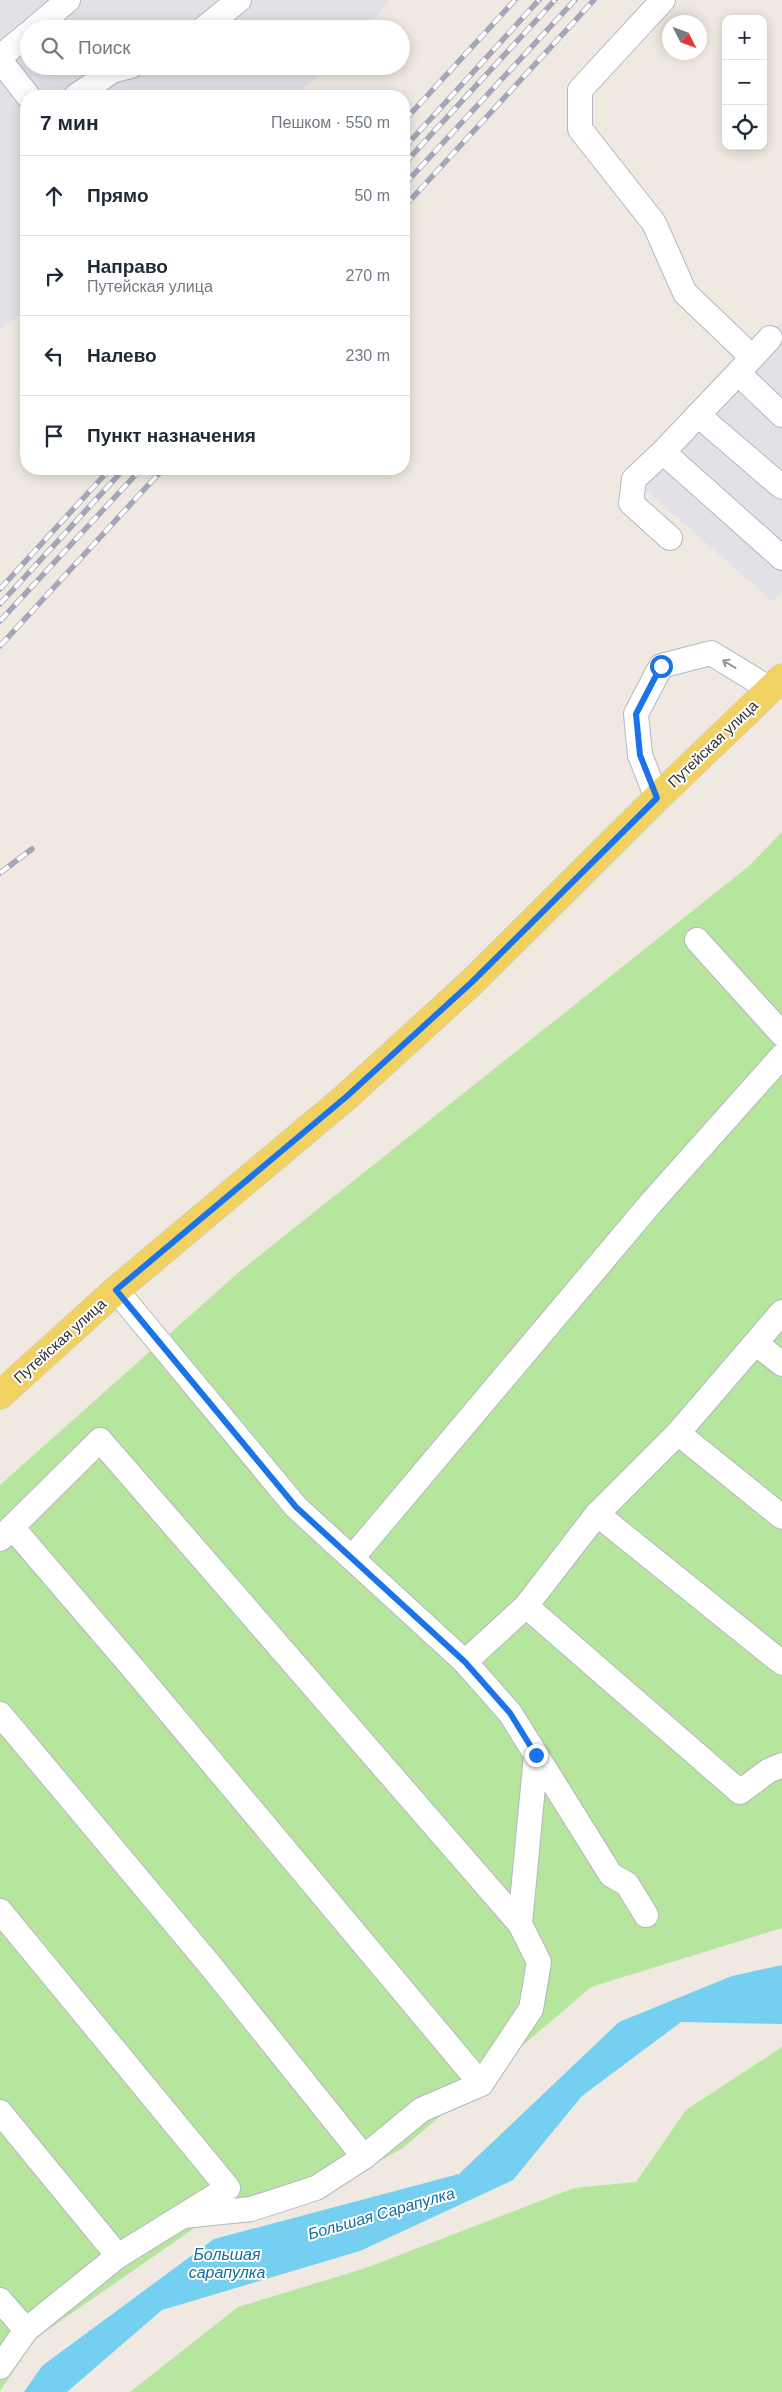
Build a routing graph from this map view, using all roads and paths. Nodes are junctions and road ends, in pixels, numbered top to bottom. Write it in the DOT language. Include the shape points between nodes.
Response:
graph roads {
  1 [pos="68,0"];
  2 [pos="240,0"];
  3 [pos="663,0"];
  4 [pos="45,20"];
  5 [pos="214,20"];
  6 [pos="20,41"];
  7 [pos="0,59"];
  8 [pos="106,75"];
  9 [pos="23,90"];
  10 [pos="85,90"];
  11 [pos="778,339"];
  12 [pos="745,365"];
  13 [pos="698,415"];
  14 [pos="782,415"];
  15 [pos="663,452"];
  16 [pos="782,487"];
  17 [pos="670,538"];
  18 [pos="782,558"];
  19 [pos="776,684"];
  20 [pos="657,798"];
  21 [pos="698,940"];
  22 [pos="782,1034"];
  23 [pos="782,1056"];
  24 [pos="116,1290"];
  25 [pos="782,1312"];
  26 [pos="757,1344"];
  27 [pos="782,1364"];
  28 [pos="0,1395"];
  29 [pos="678,1433"];
  30 [pos="597,1514"];
  31 [pos="782,1518"];
  32 [pos="6,1533"];
  33 [pos="352,1558"];
  34 [pos="526,1606"];
  35 [pos="465,1662"];
  36 [pos="782,1663"];
  37 [pos="0,1714"];
  38 [pos="536,1755"];
  39 [pos="782,1765"];
  40 [pos="0,1911"];
  41 [pos="646,1915"];
  42 [pos="520,1924"];
  43 [pos="481,2084"];
  44 [pos="0,2112"];
  45 [pos="364,2157"];
  46 [pos="184,2216"];
  47 [pos="118,2256"];
  48 [pos="0,2300"];
  49 [pos="26,2330"];
  50 [pos="0,2367"];
  1 -- 4 [label="lane"];
  2 -- 5 [label="lane"];
  3 -- 12 [label="lane" via="580,90 580,129 654,223 685,292"];
  6 -- 7 [label="lane"];
  7 -- 9 [label="lane"];
  8 -- 10 [label="lane"];
  11 -- 12 [label="lane"];
  12 -- 13 [label="lane"];
  12 -- 14 [label="lane"];
  13 -- 15 [label="lane"];
  13 -- 16 [label="lane"];
  15 -- 17 [label="lane" via="634,479 631,503"];
  15 -- 18 [label="lane"];
  19 -- 20 [label="main road, Путейская улица"];
  19 -- 20 [label="lane, one-way" via="711,653 661,666 636,714 640,755"];
  20 -- 24 [label="main road, Путейская улица" via="472,982 346,1097"];
  21 -- 22 [label="lane"];
  23 -- 33 [label="lane" via="651,1203"];
  24 -- 28 [label="main road, Путейская улица"];
  24 -- 33 [label="lane" via="296,1507"];
  25 -- 26 [label="lane"];
  26 -- 27 [label="lane"];
  26 -- 29 [label="lane"];
  29 -- 30 [label="lane"];
  29 -- 31 [label="lane"];
  30 -- 34 [label="lane"];
  30 -- 36 [label="lane"];
  32 -- 42 [label="lane" via="100,1440"];
  32 -- 43 [label="lane" via="132,1667"];
  33 -- 35 [label="lane"];
  34 -- 35 [label="lane"];
  34 -- 39 [label="lane" via="740,1792 768,1771"];
  35 -- 38 [label="lane" via="510,1713"];
  37 -- 45 [label="lane" via="210,1965"];
  38 -- 41 [label="lane" via="611,1875 627,1884"];
  38 -- 42 [label="lane"];
  40 -- 46 [label="lane" via="228,2188"];
  42 -- 43 [label="lane" via="539,1962 531,2009"];
  43 -- 45 [label="lane" via="421,2110"];
  44 -- 47 [label="lane"];
  45 -- 46 [label="lane" via="316,2188 251,2209"];
  46 -- 47 [label="lane"];
  47 -- 49 [label="lane"];
  48 -- 49 [label="lane"];
  49 -- 50 [label="lane"];
}
